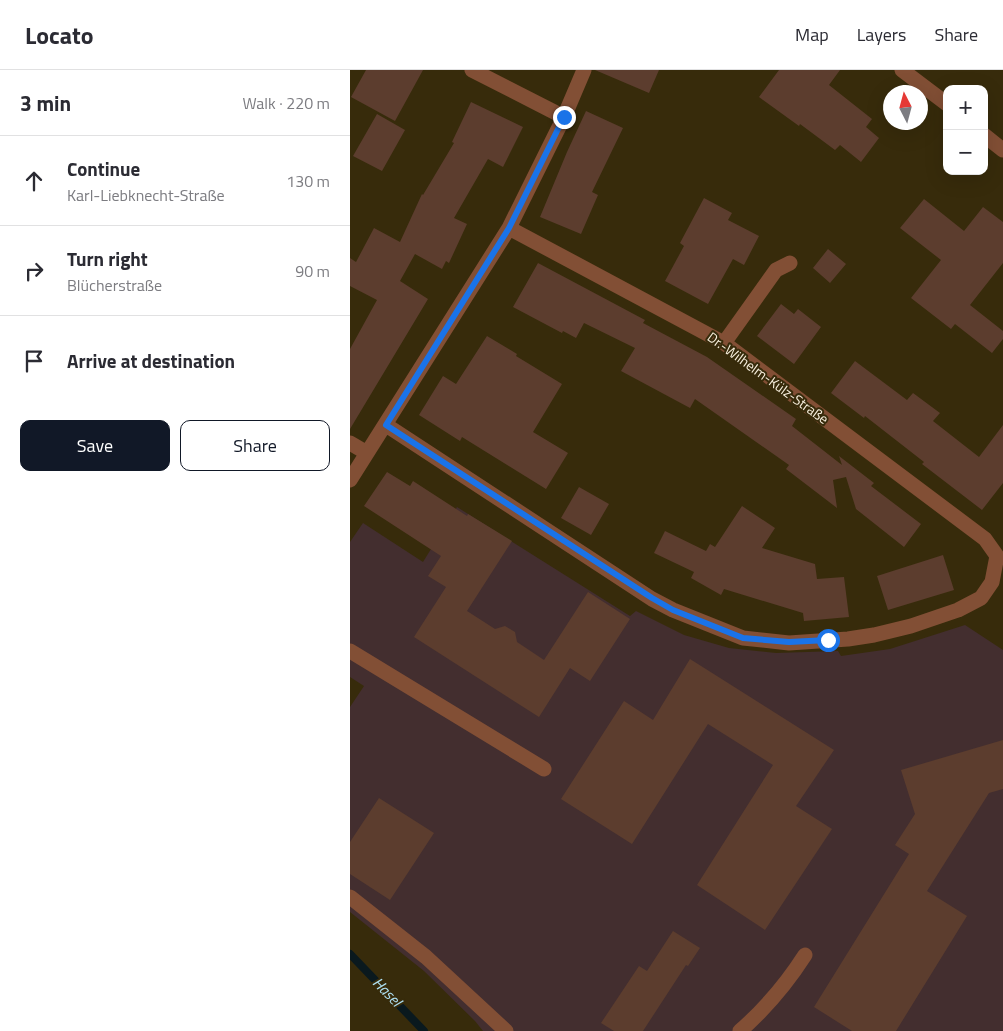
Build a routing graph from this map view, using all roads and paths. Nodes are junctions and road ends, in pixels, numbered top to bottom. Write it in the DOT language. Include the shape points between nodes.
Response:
graph roads {
  1 [pos="472,70"];
  2 [pos="584,70"];
  3 [pos="902,70"];
  4 [pos="943,101"];
  5 [pos="564,117"];
  6 [pos="988,138"];
  7 [pos="1003,150"];
  8 [pos="509,228"];
  9 [pos="790,262"];
  10 [pos="724,342"];
  11 [pos="386,425"];
  12 [pos="350,444"];
  13 [pos="367,453"];
  14 [pos="350,480"];
  15 [pos="350,651"];
  16 [pos="544,769"];
  17 [pos="350,897"];
  18 [pos="806,955"];
  19 [pos="506,1031"];
  20 [pos="740,1031"];
  1 -- 5 [label="street"];
  2 -- 5 [label="street"];
  3 -- 4 [label="street"];
  5 -- 8 [label="street"];
  6 -- 7 [label="street"];
  8 -- 10 [label="street, Dr.-Wilhelm-Külz-Straße"];
  8 -- 11 [label="street"];
  9 -- 10 [label="street" via="776,270"];
  10 -- 11 [label="street, Dr.-Wilhelm-Külz-Straße" via="985,539 996,556 992,582 981,598 958,610 874,635 789,642 743,638 673,610 652,598"];
  11 -- 13 [label="street"];
  12 -- 13 [label="street"];
  13 -- 14 [label="street"];
  15 -- 16 [label="street"];
  17 -- 19 [label="street" via="426,957"];
  18 -- 20 [label="street" via="764,1008"];
}
